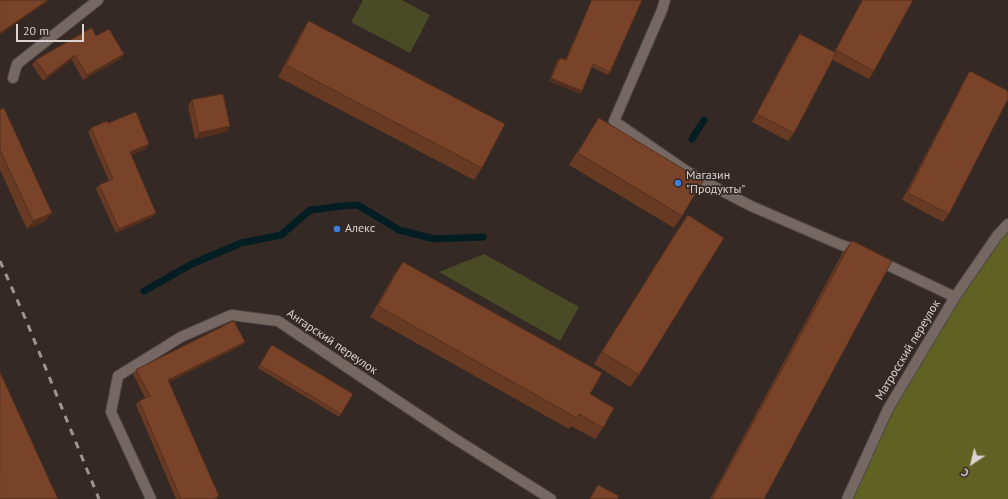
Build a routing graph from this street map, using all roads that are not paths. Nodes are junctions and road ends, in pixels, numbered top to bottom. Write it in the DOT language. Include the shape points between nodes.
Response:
graph roads {
  1 [pos="98,0"];
  2 [pos="664,0"];
  3 [pos="13,78"];
  4 [pos="1008,224"];
  5 [pos="955,297"];
  6 [pos="152,499"];
  7 [pos="551,499"];
  8 [pos="847,499"];
  1 -- 3 [label="street" via="17,64"];
  2 -- 5 [label="street" via="614,121 684,170 731,196 857,250"];
  4 -- 5 [label="street, Матросский переулок"];
  5 -- 8 [label="street, Матросский переулок" via="888,409"];
  6 -- 7 [label="street, Ангарский переулок" via="111,412 118,376 180,338 231,315 278,321 452,437"];
}
